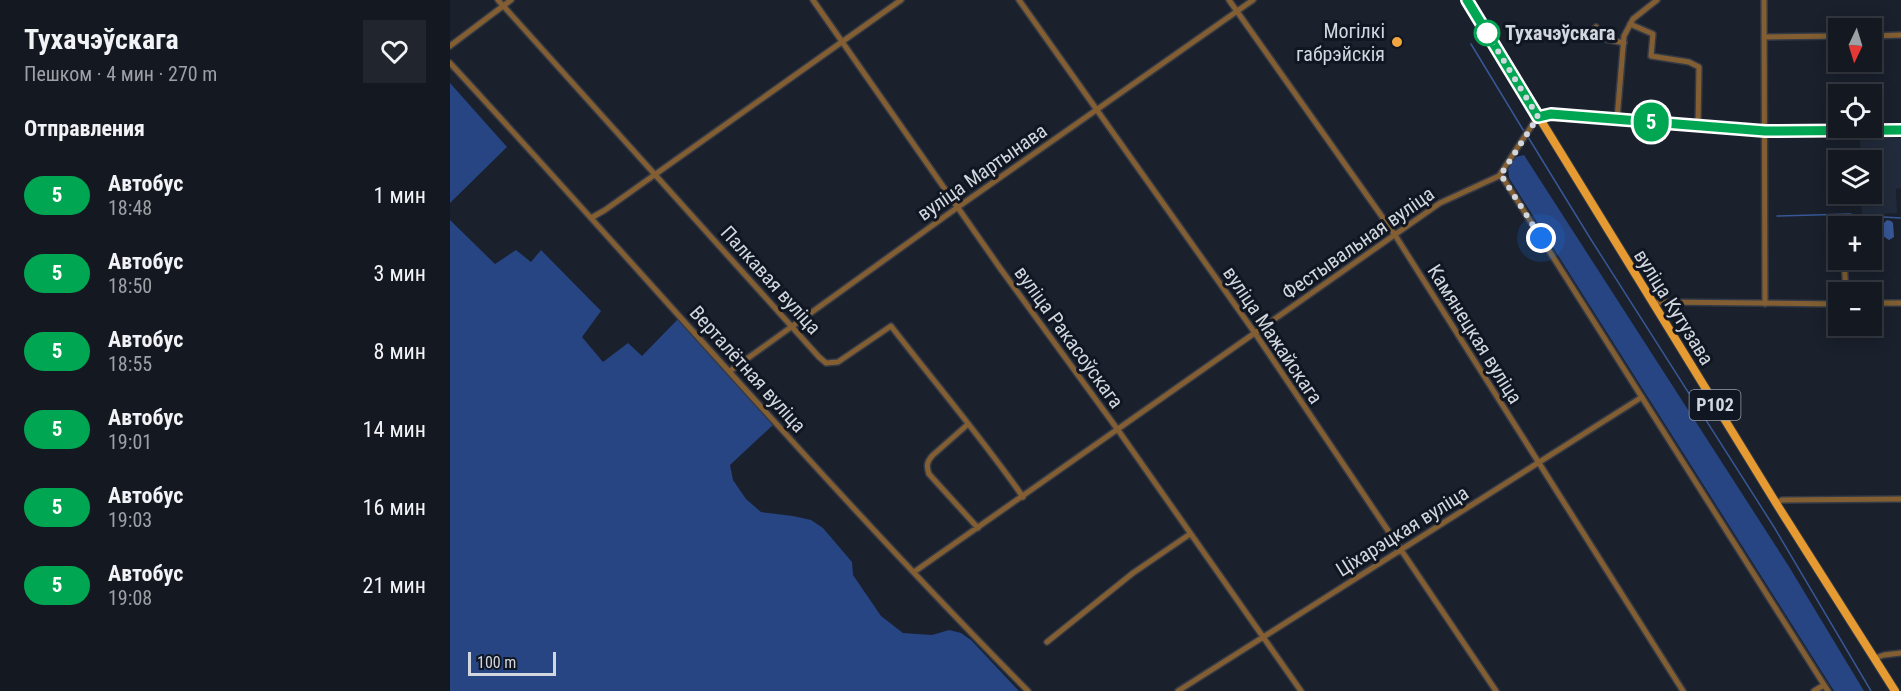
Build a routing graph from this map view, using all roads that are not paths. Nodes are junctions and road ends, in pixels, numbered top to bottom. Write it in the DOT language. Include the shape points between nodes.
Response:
graph roads {
  1 [pos="498,0"];
  2 [pos="511,0"];
  3 [pos="813,0"];
  4 [pos="901,0"];
  5 [pos="1019,0"];
  6 [pos="1229,0"];
  7 [pos="1253,0"];
  8 [pos="1478,0"];
  9 [pos="1657,0"];
  10 [pos="1764,0"];
  11 [pos="1468,3"];
  12 [pos="503,6"];
  13 [pos="1237,11"];
  14 [pos="1630,24"];
  15 [pos="1596,27"];
  16 [pos="1901,35"];
  17 [pos="1828,36"];
  18 [pos="1882,36"];
  19 [pos="1764,38"];
  20 [pos="842,42"];
  21 [pos="1624,43"];
  22 [pos="450,46"];
  23 [pos="450,63"];
  24 [pos="1097,111"];
  25 [pos="1538,117"];
  26 [pos="1617,119"];
  27 [pos="1698,126"];
  28 [pos="1901,130"];
  29 [pos="1765,131"];
  30 [pos="655,174"];
  31 [pos="1501,177"];
  32 [pos="958,207"];
  33 [pos="591,218"];
  34 [pos="1395,236"];
  35 [pos="1882,303"];
  36 [pos="1901,303"];
  37 [pos="1765,304"];
  38 [pos="1828,304"];
  39 [pos="1653,305"];
  40 [pos="793,326"];
  41 [pos="1255,333"];
  42 [pos="730,372"];
  43 [pos="1642,397"];
  44 [pos="968,425"];
  45 [pos="1118,430"];
  46 [pos="1538,462"];
  47 [pos="1023,497"];
  48 [pos="1901,499"];
  49 [pos="1776,503"];
  50 [pos="978,528"];
  51 [pos="1190,534"];
  52 [pos="1400,550"];
  53 [pos="914,572"];
  54 [pos="1263,637"];
  55 [pos="1047,642"];
  56 [pos="1901,653"];
  57 [pos="1875,658"];
  58 [pos="1824,685"];
  59 [pos="1028,691"];
  60 [pos="1178,691"];
  61 [pos="1301,691"];
  62 [pos="1496,691"];
  63 [pos="1683,691"];
  64 [pos="1814,691"];
  65 [pos="1828,691"];
  66 [pos="1895,691"];
  1 -- 12 [label="street, Палкавая вуліца"];
  2 -- 12 [label="street"];
  3 -- 20 [label="street, вуліца Ракасоўскага"];
  4 -- 20 [label="street"];
  5 -- 24 [label="street, вуліца Мажайскага"];
  6 -- 13 [label="street, Камянецкая вуліца"];
  7 -- 13 [label="street, вуліца Мартынава"];
  8 -- 11 [label="street"];
  9 -- 14 [label="street"];
  10 -- 19 [label="street"];
  11 -- 25 [label="main road, вуліца Кутузава / Р102"];
  12 -- 22 [label="street"];
  12 -- 30 [label="street, Палкавая вуліца"];
  13 -- 24 [label="street, вуліца Мартынава"];
  13 -- 34 [label="street, Камянецкая вуліца"];
  14 -- 21 [label="street"];
  14 -- 27 [label="street" via="1653,34 1651,56 1699,67"];
  15 -- 21 [label="street" via="1605,39"];
  16 -- 18 [label="street"];
  17 -- 19 [label="street"];
  19 -- 29 [label="street"];
  20 -- 30 [label="street"];
  20 -- 32 [label="street, вуліца Ракасоўскага"];
  21 -- 26 [label="street"];
  23 -- 33 [label="street, Верталётная вуліца"];
  24 -- 32 [label="street, вуліца Мартынава"];
  24 -- 41 [label="street, вуліца Мажайскага"];
  25 -- 26 [label="street" via="1551,114"];
  25 -- 31 [label="street"];
  25 -- 39 [label="main road, вуліца Кутузава / Р102"];
  26 -- 27 [label="street"];
  27 -- 29 [label="street"];
  28 -- 29 [label="street"];
  29 -- 37 [label="street"];
  30 -- 33 [label="street"];
  30 -- 40 [label="street, Палкавая вуліца"];
  31 -- 34 [label="street, Фестывальная вуліца" via="1440,202"];
  31 -- 43 [label="street"];
  32 -- 40 [label="street, вуліца Мартынава"];
  32 -- 45 [label="street, вуліца Ракасоўскага"];
  33 -- 42 [label="street, Верталётная вуліца"];
  34 -- 41 [label="street, Фестывальная вуліца"];
  34 -- 46 [label="street, Камянецкая вуліца"];
  35 -- 36 [label="street"];
  37 -- 38 [label="street"];
  37 -- 39 [label="street"];
  39 -- 49 [label="main road, вуліца Кутузава / Р102"];
  40 -- 42 [label="street, вуліца Мартынава"];
  40 -- 44 [label="street, Палкавая вуліца" via="819,357 832,363 891,326"];
  41 -- 45 [label="street, Фестывальная вуліца"];
  41 -- 52 [label="street, вуліца Мажайскага"];
  42 -- 53 [label="street, Верталётная вуліца"];
  43 -- 46 [label="street, Ціхарэцкая вуліца"];
  43 -- 58 [label="street"];
  44 -- 47 [label="street, Палкавая вуліца"];
  44 -- 50 [label="street" via="933,455 927,466"];
  45 -- 47 [label="street, Фестывальная вуліца"];
  45 -- 51 [label="street, вуліца Ракасоўскага"];
  46 -- 52 [label="street, Ціхарэцкая вуліца"];
  46 -- 63 [label="street, Камянецкая вуліца"];
  47 -- 50 [label="street, Фестывальная вуліца"];
  48 -- 49 [label="street"];
  49 -- 57 [label="main road, вуліца Кутузава / Р102"];
  50 -- 53 [label="street, Фестывальная вуліца"];
  51 -- 54 [label="street, вуліца Ракасоўскага"];
  51 -- 55 [label="street" via="1133,573"];
  52 -- 54 [label="street, Ціхарэцкая вуліца"];
  52 -- 62 [label="street, вуліца Мажайскага"];
  53 -- 59 [label="street, Верталётная вуліца"];
  54 -- 60 [label="street, Ціхарэцкая вуліца"];
  54 -- 61 [label="street, вуліца Ракасоўскага"];
  56 -- 57 [label="street"];
  57 -- 66 [label="main road, вуліца Кутузава / Р102"];
  58 -- 64 [label="street"];
  58 -- 65 [label="street"];
}
